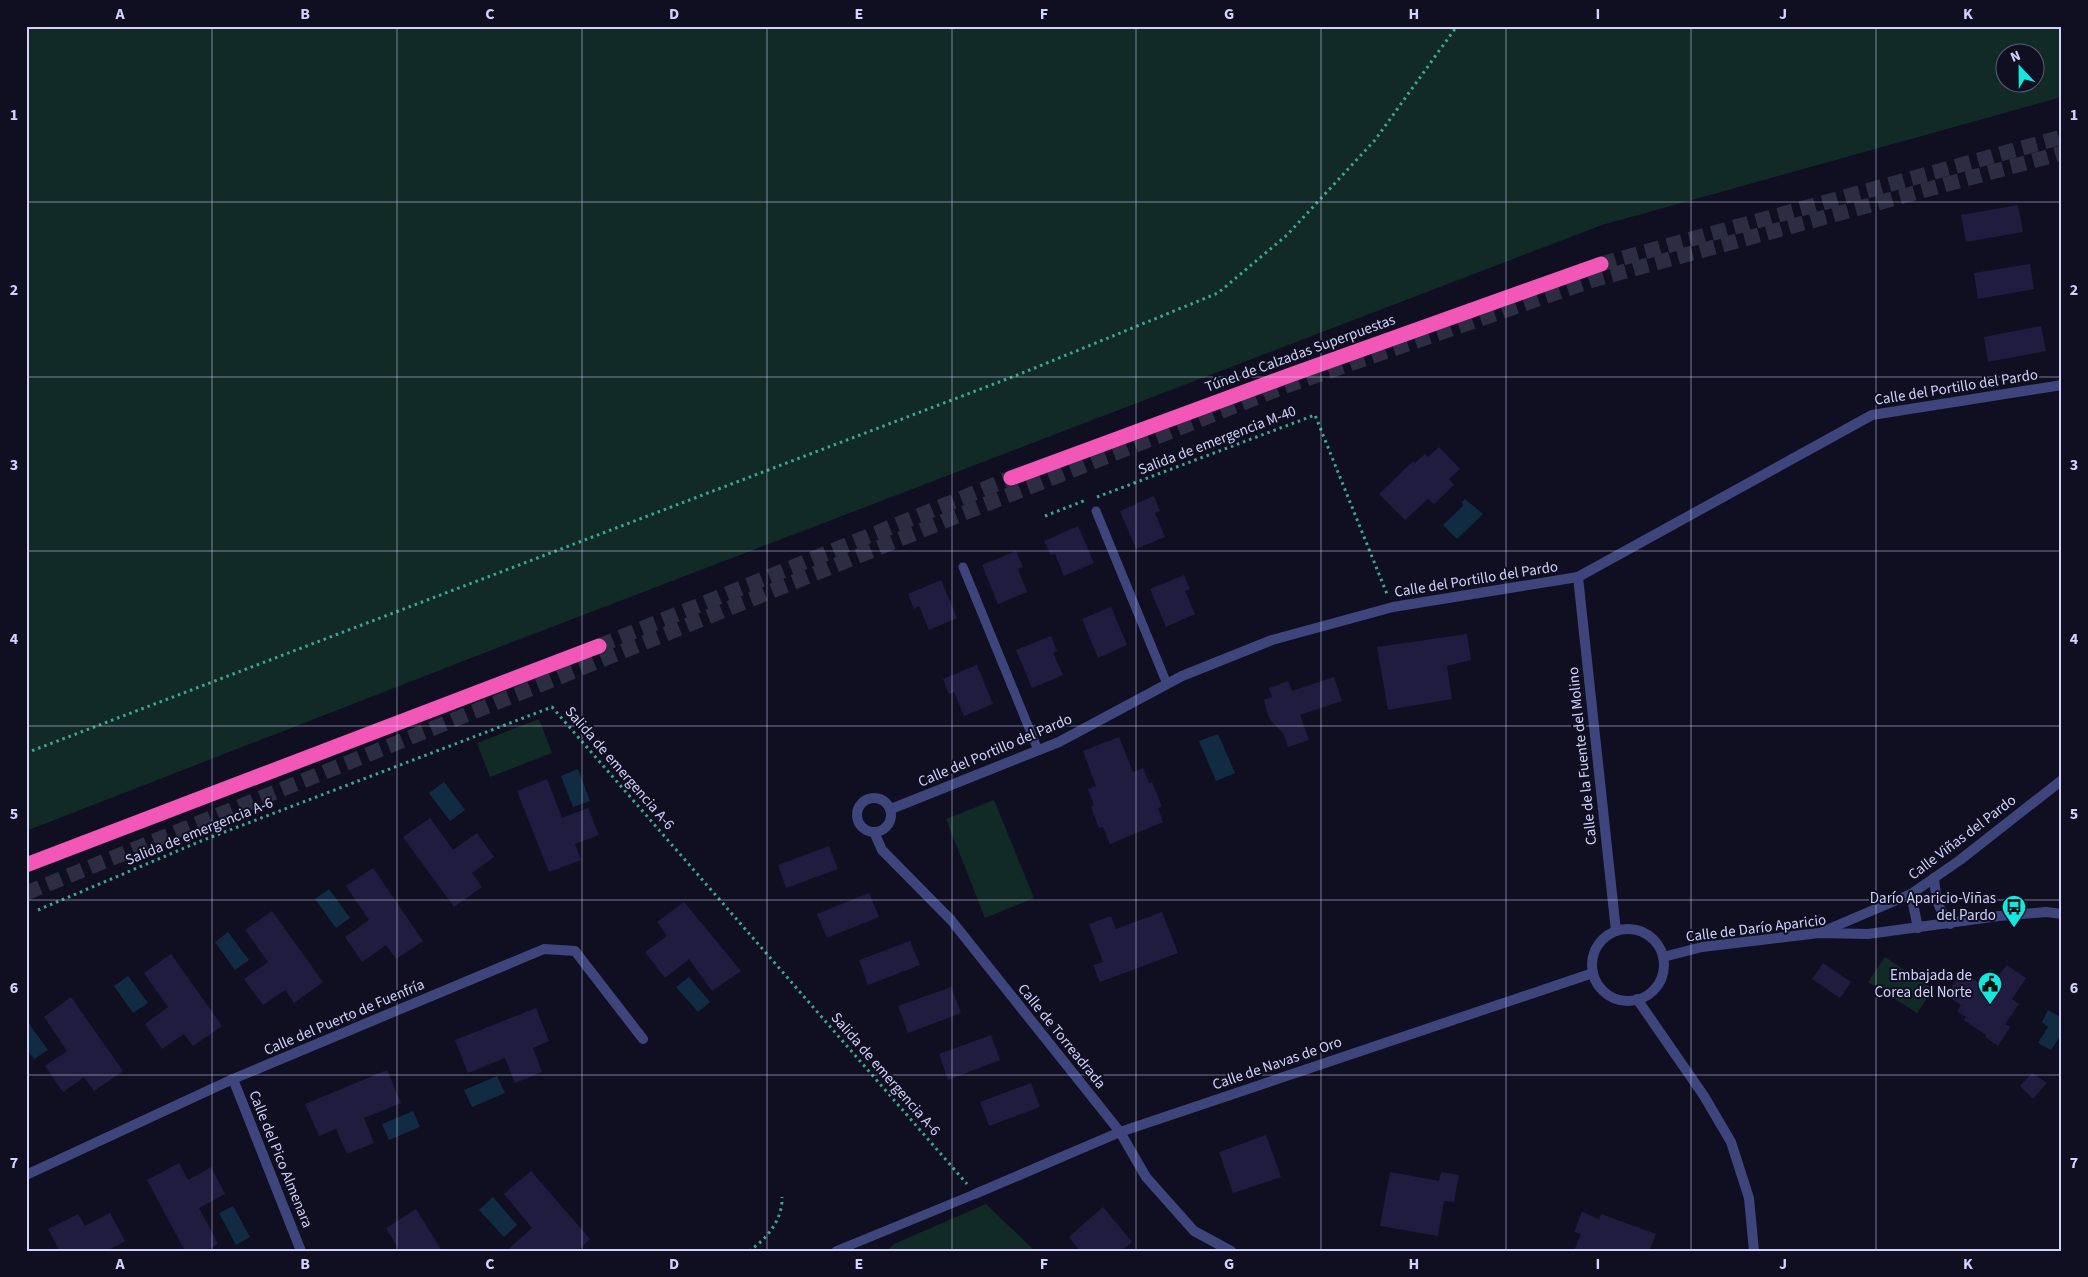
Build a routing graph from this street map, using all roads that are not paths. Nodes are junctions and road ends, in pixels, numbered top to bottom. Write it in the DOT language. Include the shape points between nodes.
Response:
graph roads {
  1 [pos="1601,264"];
  2 [pos="2062,385"];
  3 [pos="1011,478"];
  4 [pos="1096,512"];
  5 [pos="963,567"];
  6 [pos="1578,578"];
  7 [pos="599,646"];
  8 [pos="1168,684"];
  9 [pos="1038,750"];
  10 [pos="2062,780"];
  11 [pos="891,809"];
  12 [pos="874,832"];
  13 [pos="26,865"];
  14 [pos="1934,878"];
  15 [pos="1911,894"];
  16 [pos="2062,914"];
  17 [pos="1950,924"];
  18 [pos="1918,928"];
  19 [pos="1616,931"];
  20 [pos="1820,933"];
  21 [pos="1663,957"];
  22 [pos="1593,974"];
  23 [pos="1637,999"];
  24 [pos="643,1039"];
  25 [pos="233,1079"];
  26 [pos="1120,1132"];
  27 [pos="26,1175"];
  28 [pos="975,1194"];
  29 [pos="301,1251"];
  30 [pos="836,1251"];
  31 [pos="1231,1251"];
  32 [pos="1754,1251"];
  1 -- 3 [label="highway, Túnel de Calzadas Superpuestas"];
  2 -- 6 [label="street, Calle del Portillo del Pardo" via="1872,415"];
  4 -- 8 [label="lane"];
  5 -- 9 [label="lane"];
  6 -- 8 [label="street, Calle del Portillo del Pardo" via="1392,607 1272,640"];
  6 -- 19 [label="street, Calle de la Fuente del Molino"];
  7 -- 13 [label="highway"];
  8 -- 9 [label="street, Calle del Portillo del Pardo"];
  9 -- 11 [label="street, Calle del Portillo del Pardo"];
  10 -- 14 [label="street, Calle Viñas del Pardo"];
  11 -- 12 [label="street" via="888,825"];
  11 -- 12 [label="street" via="878,798 867,799 858,807 857,819 863,829"];
  12 -- 26 [label="street, Calle de Torreadrada" via="882,850 951,920"];
  14 -- 15 [label="street, Calle Viñas del Pardo"];
  14 -- 17 [label="street" via="1940,911"];
  15 -- 18 [label="street"];
  15 -- 20 [label="street, Calle Viñas del Pardo"];
  16 -- 17 [label="street, Calle de Darío Aparicio" via="2046,912 2000,916"];
  17 -- 18 [label="street, Calle de Darío Aparicio"];
  18 -- 20 [label="street, Calle de Darío Aparicio" via="1868,934"];
  19 -- 21 [label="street" via="1628,928 1651,936"];
  19 -- 22 [label="street" via="1606,936 1594,953"];
  20 -- 21 [label="street, Calle de Darío Aparicio" via="1702,948"];
  21 -- 23 [label="street" via="1660,981 1653,991"];
  22 -- 23 [label="street" via="1607,994 1618,999"];
  22 -- 26 [label="street, Calle de Navas de Oro"];
  23 -- 32 [label="street" via="1704,1096 1731,1142 1749,1198"];
  24 -- 25 [label="street, Calle del Puerto de Fuenfría" via="576,951 544,949"];
  25 -- 27 [label="street, Calle del Puerto de Fuenfría"];
  25 -- 29 [label="street, Calle del Pico Almenara"];
  26 -- 28 [label="street, Calle de Navas de Oro"];
  26 -- 31 [label="street, Calle de Torreadrada" via="1146,1177 1194,1231"];
  28 -- 30 [label="lane"];
}
